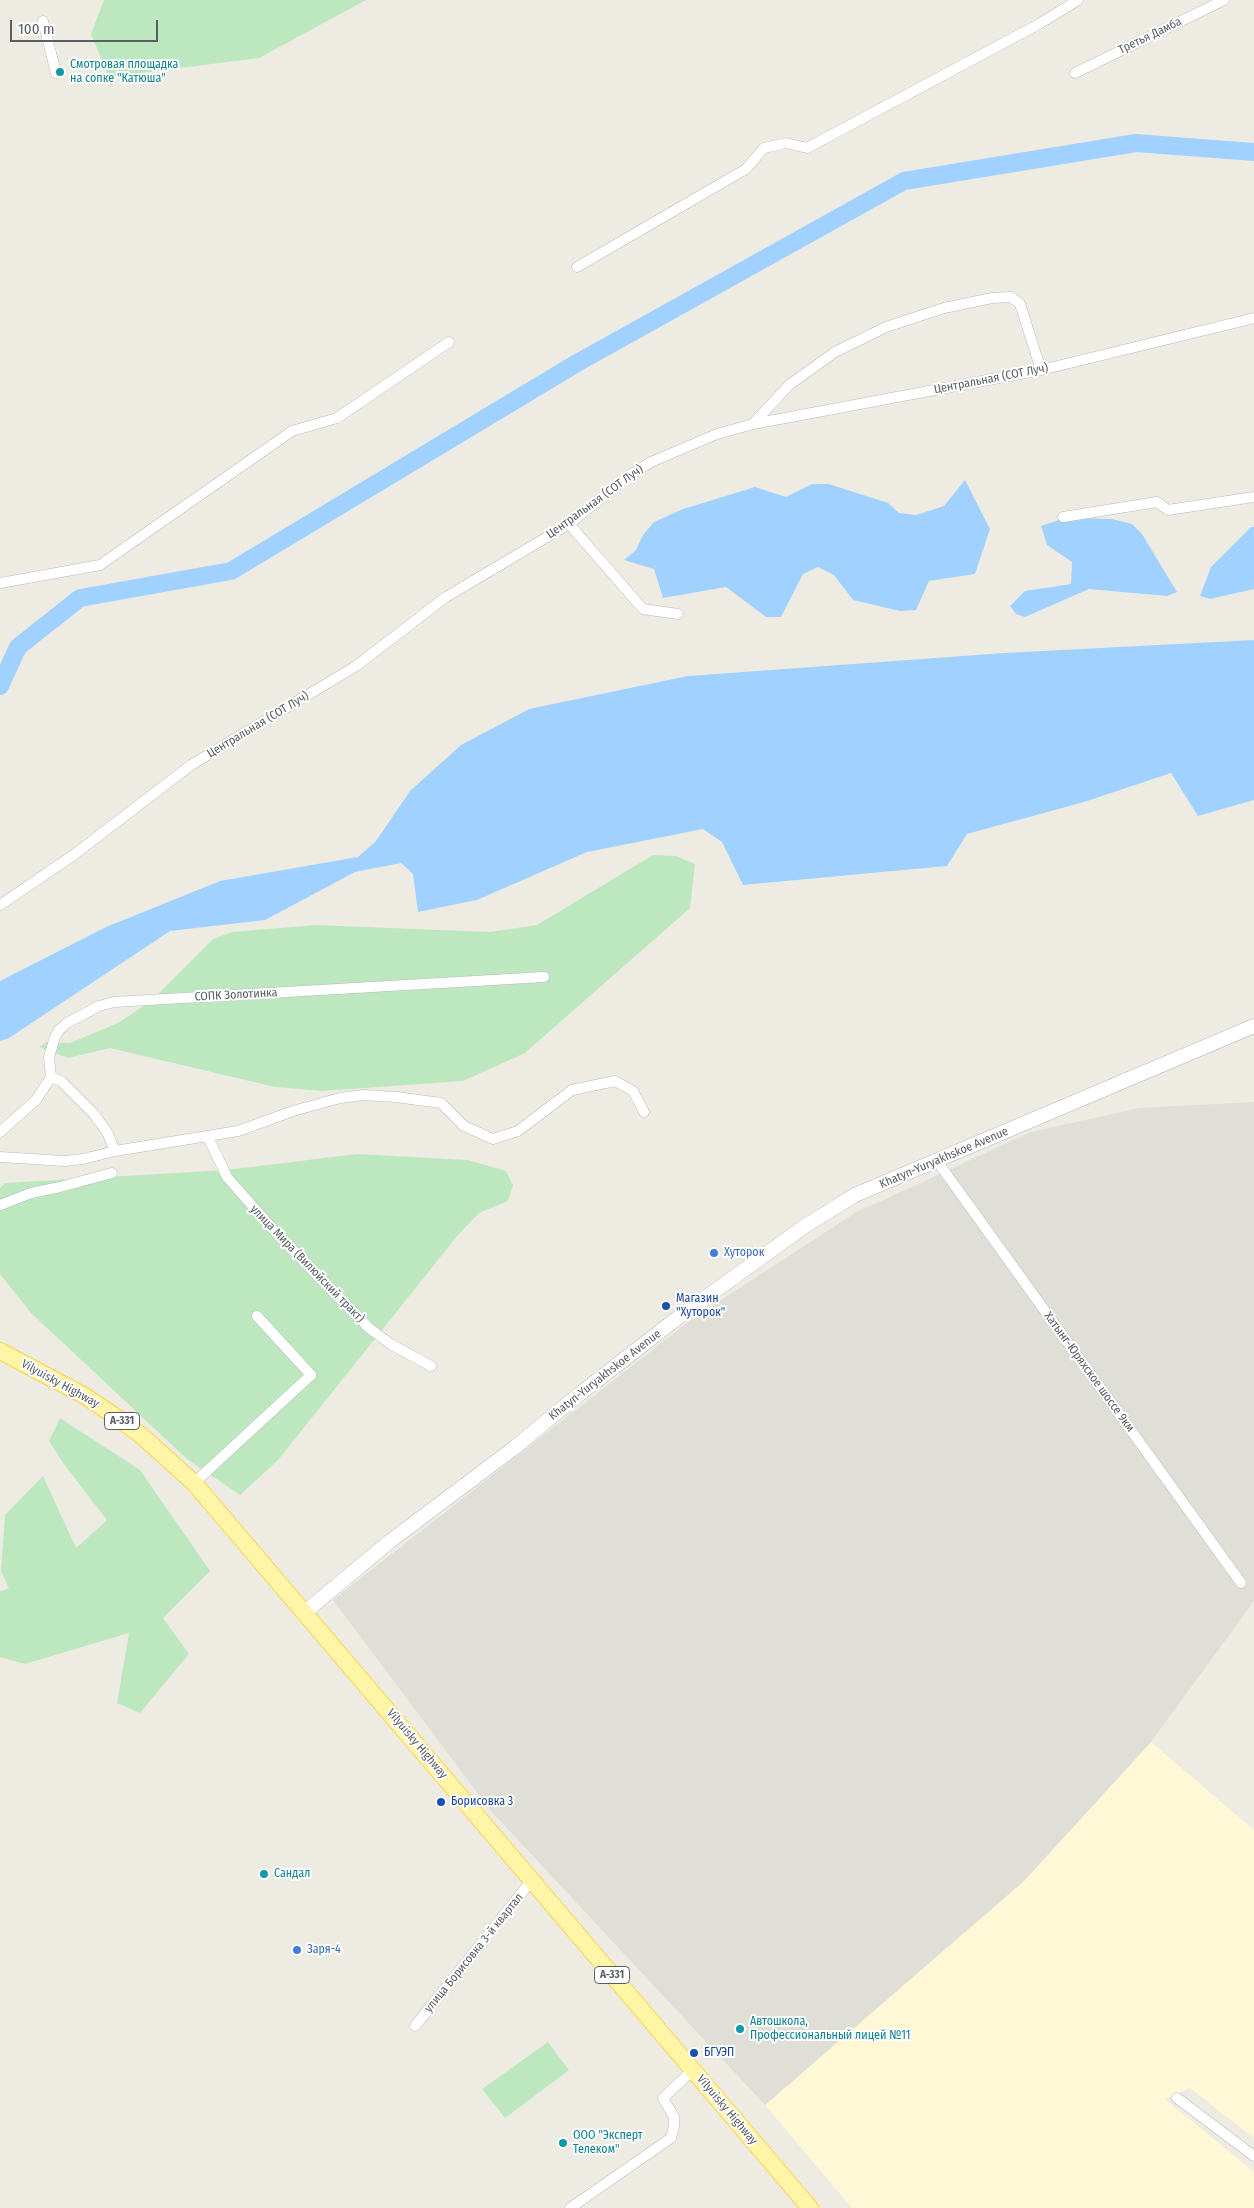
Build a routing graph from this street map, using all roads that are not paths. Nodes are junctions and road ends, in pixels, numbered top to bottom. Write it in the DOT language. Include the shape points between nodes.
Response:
graph roads {
  1 [pos="1078,0"];
  2 [pos="1224,0"];
  3 [pos="43,21"];
  4 [pos="60,72"];
  5 [pos="1075,73"];
  6 [pos="578,267"];
  7 [pos="1254,318"];
  8 [pos="449,342"];
  9 [pos="1041,370"];
  10 [pos="753,424"];
  11 [pos="1254,497"];
  12 [pos="1063,517"];
  13 [pos="569,524"];
  14 [pos="0,583"];
  15 [pos="678,614"];
  16 [pos="0,905"];
  17 [pos="544,977"];
  18 [pos="1254,1026"];
  19 [pos="51,1077"];
  20 [pos="644,1112"];
  21 [pos="0,1132"];
  22 [pos="208,1137"];
  23 [pos="115,1151"];
  24 [pos="0,1157"];
  25 [pos="937,1161"];
  26 [pos="112,1173"];
  27 [pos="0,1205"];
  28 [pos="257,1316"];
  29 [pos="0,1351"];
  30 [pos="431,1366"];
  31 [pos="194,1483"];
  32 [pos="1241,1583"];
  33 [pos="305,1612"];
  34 [pos="532,1880"];
  35 [pos="415,2026"];
  36 [pos="693,2070"];
  37 [pos="1177,2098"];
  38 [pos="1254,2156"];
  39 [pos="804,2206"];
  40 [pos="570,2208"];
  1 -- 6 [label="street" via="807,148 786,143 764,148 746,169"];
  2 -- 5 [label="street, Третья Дамба"];
  3 -- 4 [label="street" via="56,73"];
  7 -- 9 [label="street, Центральная (СОТ Луч)"];
  8 -- 14 [label="street" via="337,418 292,431 100,565"];
  9 -- 10 [label="street, Центральная (СОТ Луч)"];
  9 -- 10 [label="street" via="1020,304 1011,297 992,298 944,308 894,325 835,352 789,386"];
  10 -- 13 [label="street, Центральная (СОТ Луч)" via="717,434 651,462 630,474"];
  11 -- 12 [label="street" via="1168,510 1156,502"];
  13 -- 15 [label="street" via="642,609"];
  13 -- 16 [label="street, Центральная (СОТ Луч)" via="446,597 356,666 191,765 75,854"];
  17 -- 19 [label="street, СОПК Золотинка" via="114,1002 99,1006 59,1030 49,1057"];
  18 -- 25 [label="main road, Khatyn-Yuryakhskoe Avenue"];
  19 -- 21 [label="street" via="36,1100"];
  19 -- 23 [label="street" via="61,1081 93,1113 107,1132"];
  20 -- 22 [label="street" via="633,1092 615,1081 572,1090 518,1131 493,1139 464,1126 441,1103 363,1095 340,1098 238,1131"];
  22 -- 23 [label="street"];
  22 -- 30 [label="street, улица Мира (Вилюйский тракт)" via="227,1177 278,1235 369,1328"];
  23 -- 24 [label="street" via="64,1160"];
  25 -- 32 [label="street, Хатынг-Юряхское шоссе 9км"];
  25 -- 33 [label="main road, Khatyn-Yuryakhskoe Avenue" via="855,1195 805,1226 680,1316 389,1542"];
  26 -- 27 [label="street" via="31,1193"];
  28 -- 31 [label="street" via="311,1375"];
  29 -- 31 [label="main road, Vilyuisky Highway / А-331" via="85,1396 142,1436"];
  31 -- 33 [label="main road, Vilyuisky Highway / А-331"];
  33 -- 34 [label="main road, Vilyuisky Highway / А-331"];
  34 -- 35 [label="street, улица Борисовка 3-й квартал"];
  34 -- 36 [label="main road, Vilyuisky Highway / А-331"];
  36 -- 39 [label="main road, Vilyuisky Highway / А-331"];
  36 -- 40 [label="street" via="663,2098 674,2117 671,2138"];
  37 -- 38 [label="street"];
}
